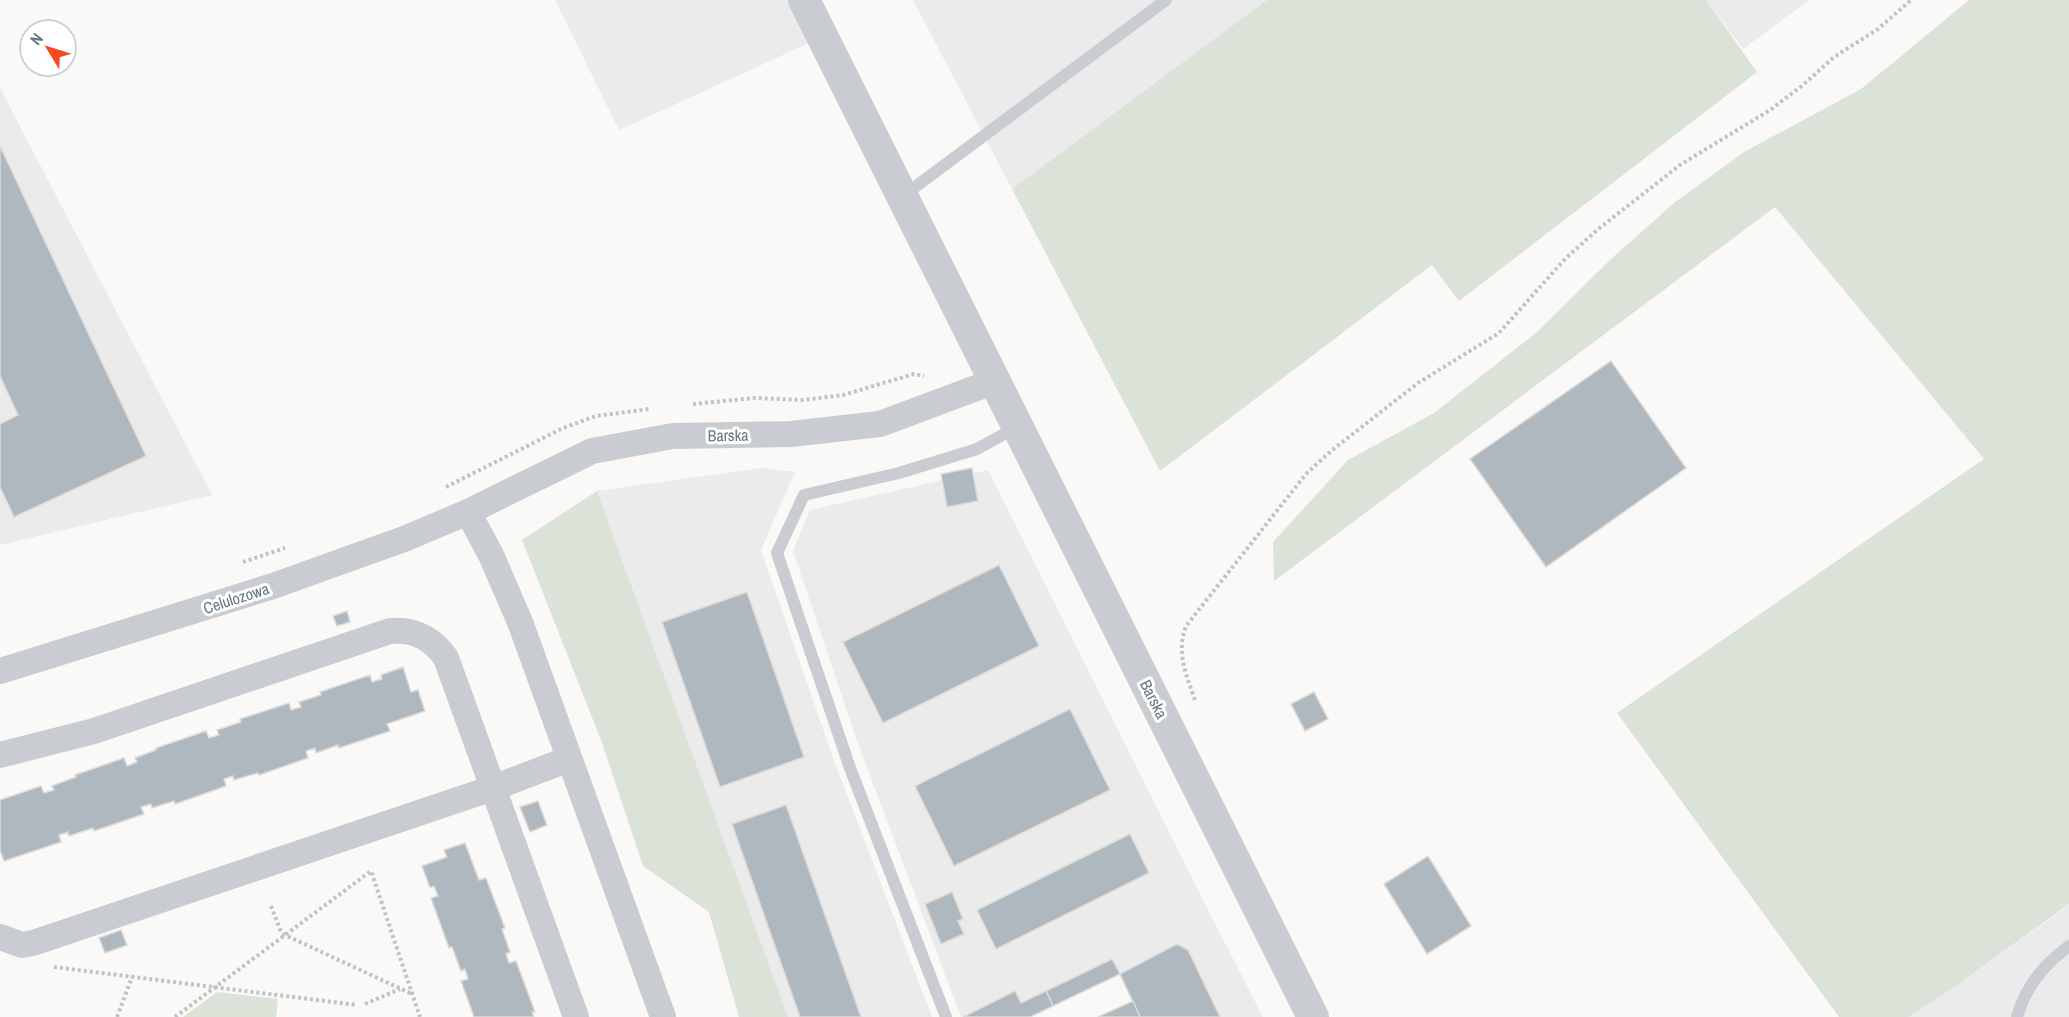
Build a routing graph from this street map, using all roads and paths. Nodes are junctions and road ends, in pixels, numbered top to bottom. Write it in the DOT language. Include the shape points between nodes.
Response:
graph roads {
  1 [pos="804,0"];
  2 [pos="1166,0"];
  3 [pos="1911,0"];
  4 [pos="902,197"];
  5 [pos="995,381"];
  6 [pos="1018,427"];
  7 [pos="468,512"];
  8 [pos="0,671"];
  9 [pos="1195,699"];
  10 [pos="0,755"];
  11 [pos="569,759"];
  12 [pos="493,788"];
  13 [pos="271,906"];
  14 [pos="285,935"];
  15 [pos="0,938"];
  16 [pos="2069,946"];
  17 [pos="50,967"];
  18 [pos="132,977"];
  19 [pos="215,987"];
  20 [pos="401,989"];
  21 [pos="412,994"];
  22 [pos="365,1004"];
  23 [pos="357,1005"];
  24 [pos="117,1017"];
  25 [pos="175,1017"];
  26 [pos="420,1017"];
  27 [pos="576,1017"];
  28 [pos="663,1017"];
  29 [pos="946,1017"];
  30 [pos="1313,1017"];
  31 [pos="2017,1017"];
  1 -- 4 [label="street, Barska"];
  2 -- 4 [label="lane"];
  3 -- 9 [label="path" via="1770,110 1680,165 1597,230 1565,259 1499,333 1412,388 1306,474 1186,626 1181,661"];
  4 -- 5 [label="street, Barska"];
  5 -- 6 [label="street, Barska"];
  5 -- 7 [label="street, Barska" via="880,424 791,434 673,436 592,451"];
  6 -- 29 [label="lane" via="977,449 899,473 804,495 777,553 850,768"];
  6 -- 30 [label="street, Barska"];
  7 -- 8 [label="street, Celulozowa" via="273,586"];
  7 -- 11 [label="street" via="520,622"];
  10 -- 12 [label="street" via="94,731 390,631 403,630 430,639 446,658"];
  11 -- 12 [label="street"];
  11 -- 28 [label="street"];
  12 -- 15 [label="street" via="33,943 11,943"];
  12 -- 27 [label="street"];
  13 -- 14 [label="path"];
  14 -- 19 [label="path"];
  14 -- 20 [label="path"];
  14 -- 21 [label="path" via="371,871"];
  16 -- 31 [label="lane" via="2053,957 2023,996"];
  17 -- 18 [label="path"];
  18 -- 19 [label="path"];
  18 -- 24 [label="path"];
  19 -- 23 [label="path"];
  19 -- 25 [label="path"];
  20 -- 21 [label="path"];
  20 -- 22 [label="path"];
  21 -- 26 [label="path"];
}
